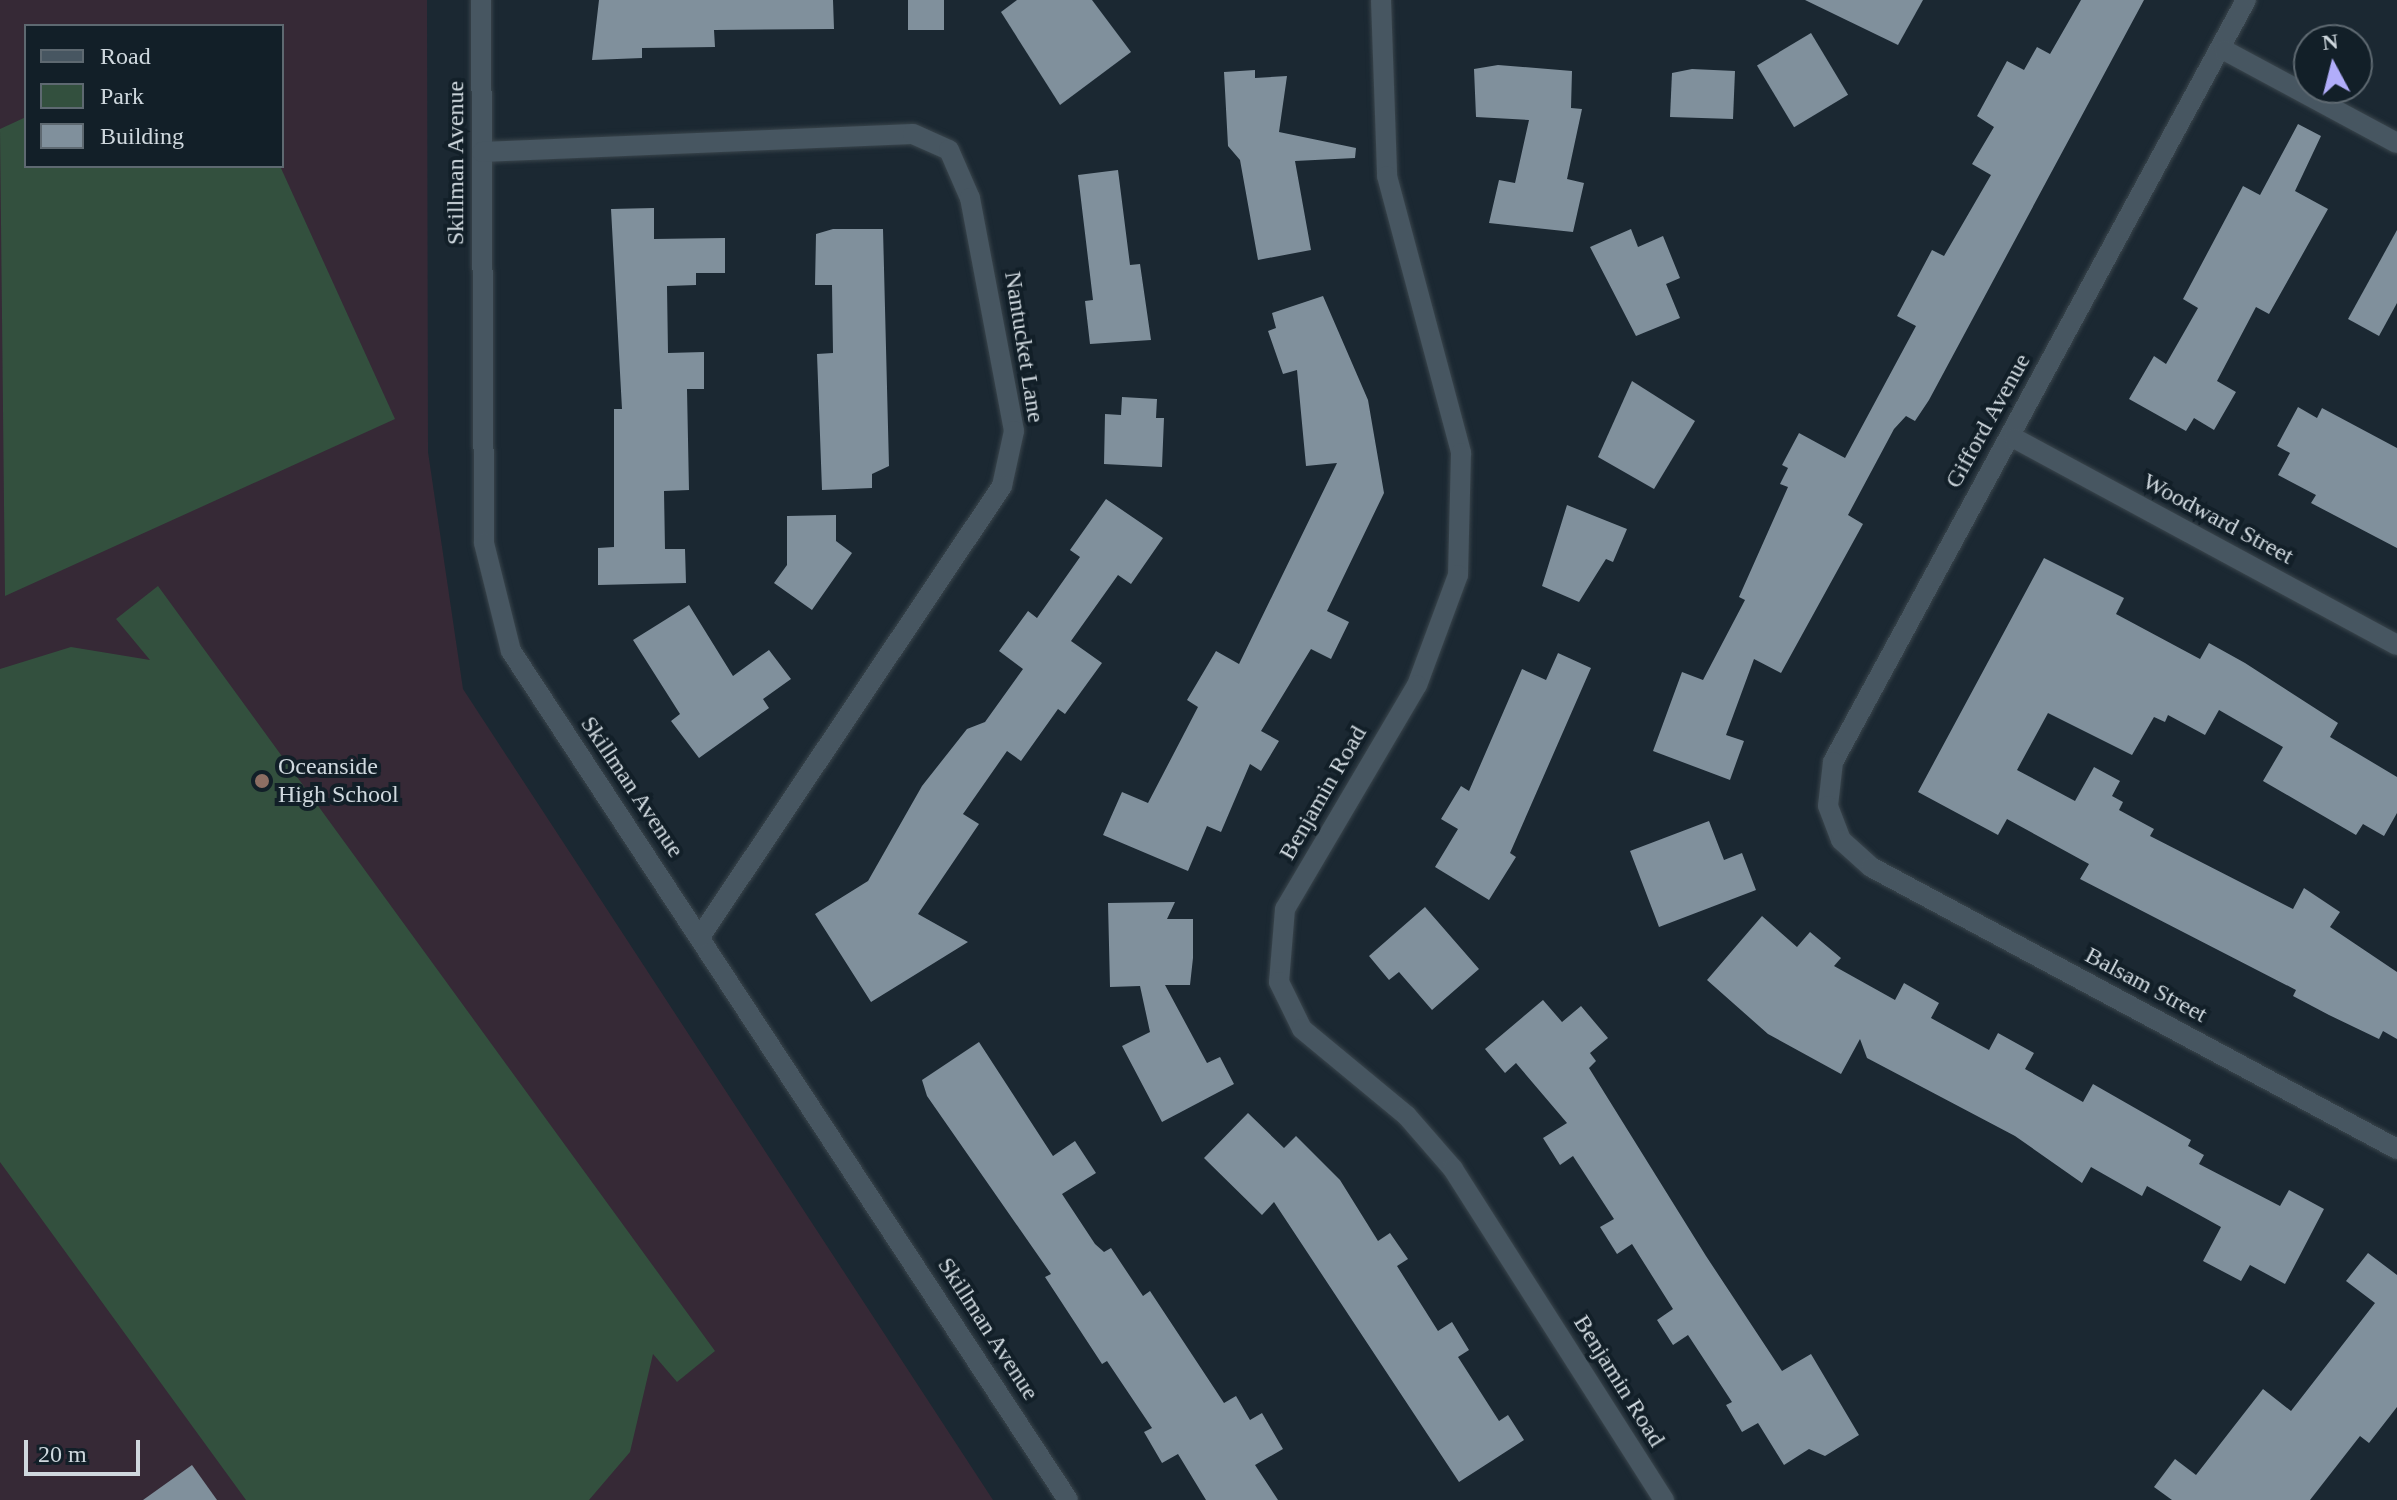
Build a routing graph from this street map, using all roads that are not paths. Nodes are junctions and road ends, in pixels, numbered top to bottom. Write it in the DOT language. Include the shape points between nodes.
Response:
graph roads {
  1 [pos="481,0"];
  2 [pos="1381,0"];
  3 [pos="2246,0"];
  4 [pos="2224,50"];
  5 [pos="2397,143"];
  6 [pos="482,152"];
  7 [pos="2014,438"];
  8 [pos="2397,645"];
  9 [pos="1871,867"];
  10 [pos="700,937"];
  11 [pos="2397,1149"];
  12 [pos="1068,1500"];
  13 [pos="1664,1500"];
  1 -- 6 [label="street, Skillman Avenue"];
  2 -- 13 [label="street, Benjamin Road" via="1387,176 1461,453 1458,575 1417,685 1285,909 1279,982 1302,1029 1407,1116 1453,1169"];
  3 -- 4 [label="street, Gifford Avenue"];
  4 -- 5 [label="street"];
  4 -- 7 [label="street, Gifford Avenue"];
  6 -- 10 [label="street, Skillman Avenue" via="489,586 511,651"];
  6 -- 10 [label="street, Nantucket Lane" via="913,134 949,150 970,198 1014,431 1002,486"];
  7 -- 8 [label="street, Woodward Street"];
  7 -- 9 [label="street, Gifford Avenue" via="1833,762 1828,806 1841,840"];
  9 -- 11 [label="street, Balsam Street"];
  10 -- 12 [label="street, Skillman Avenue"];
}
